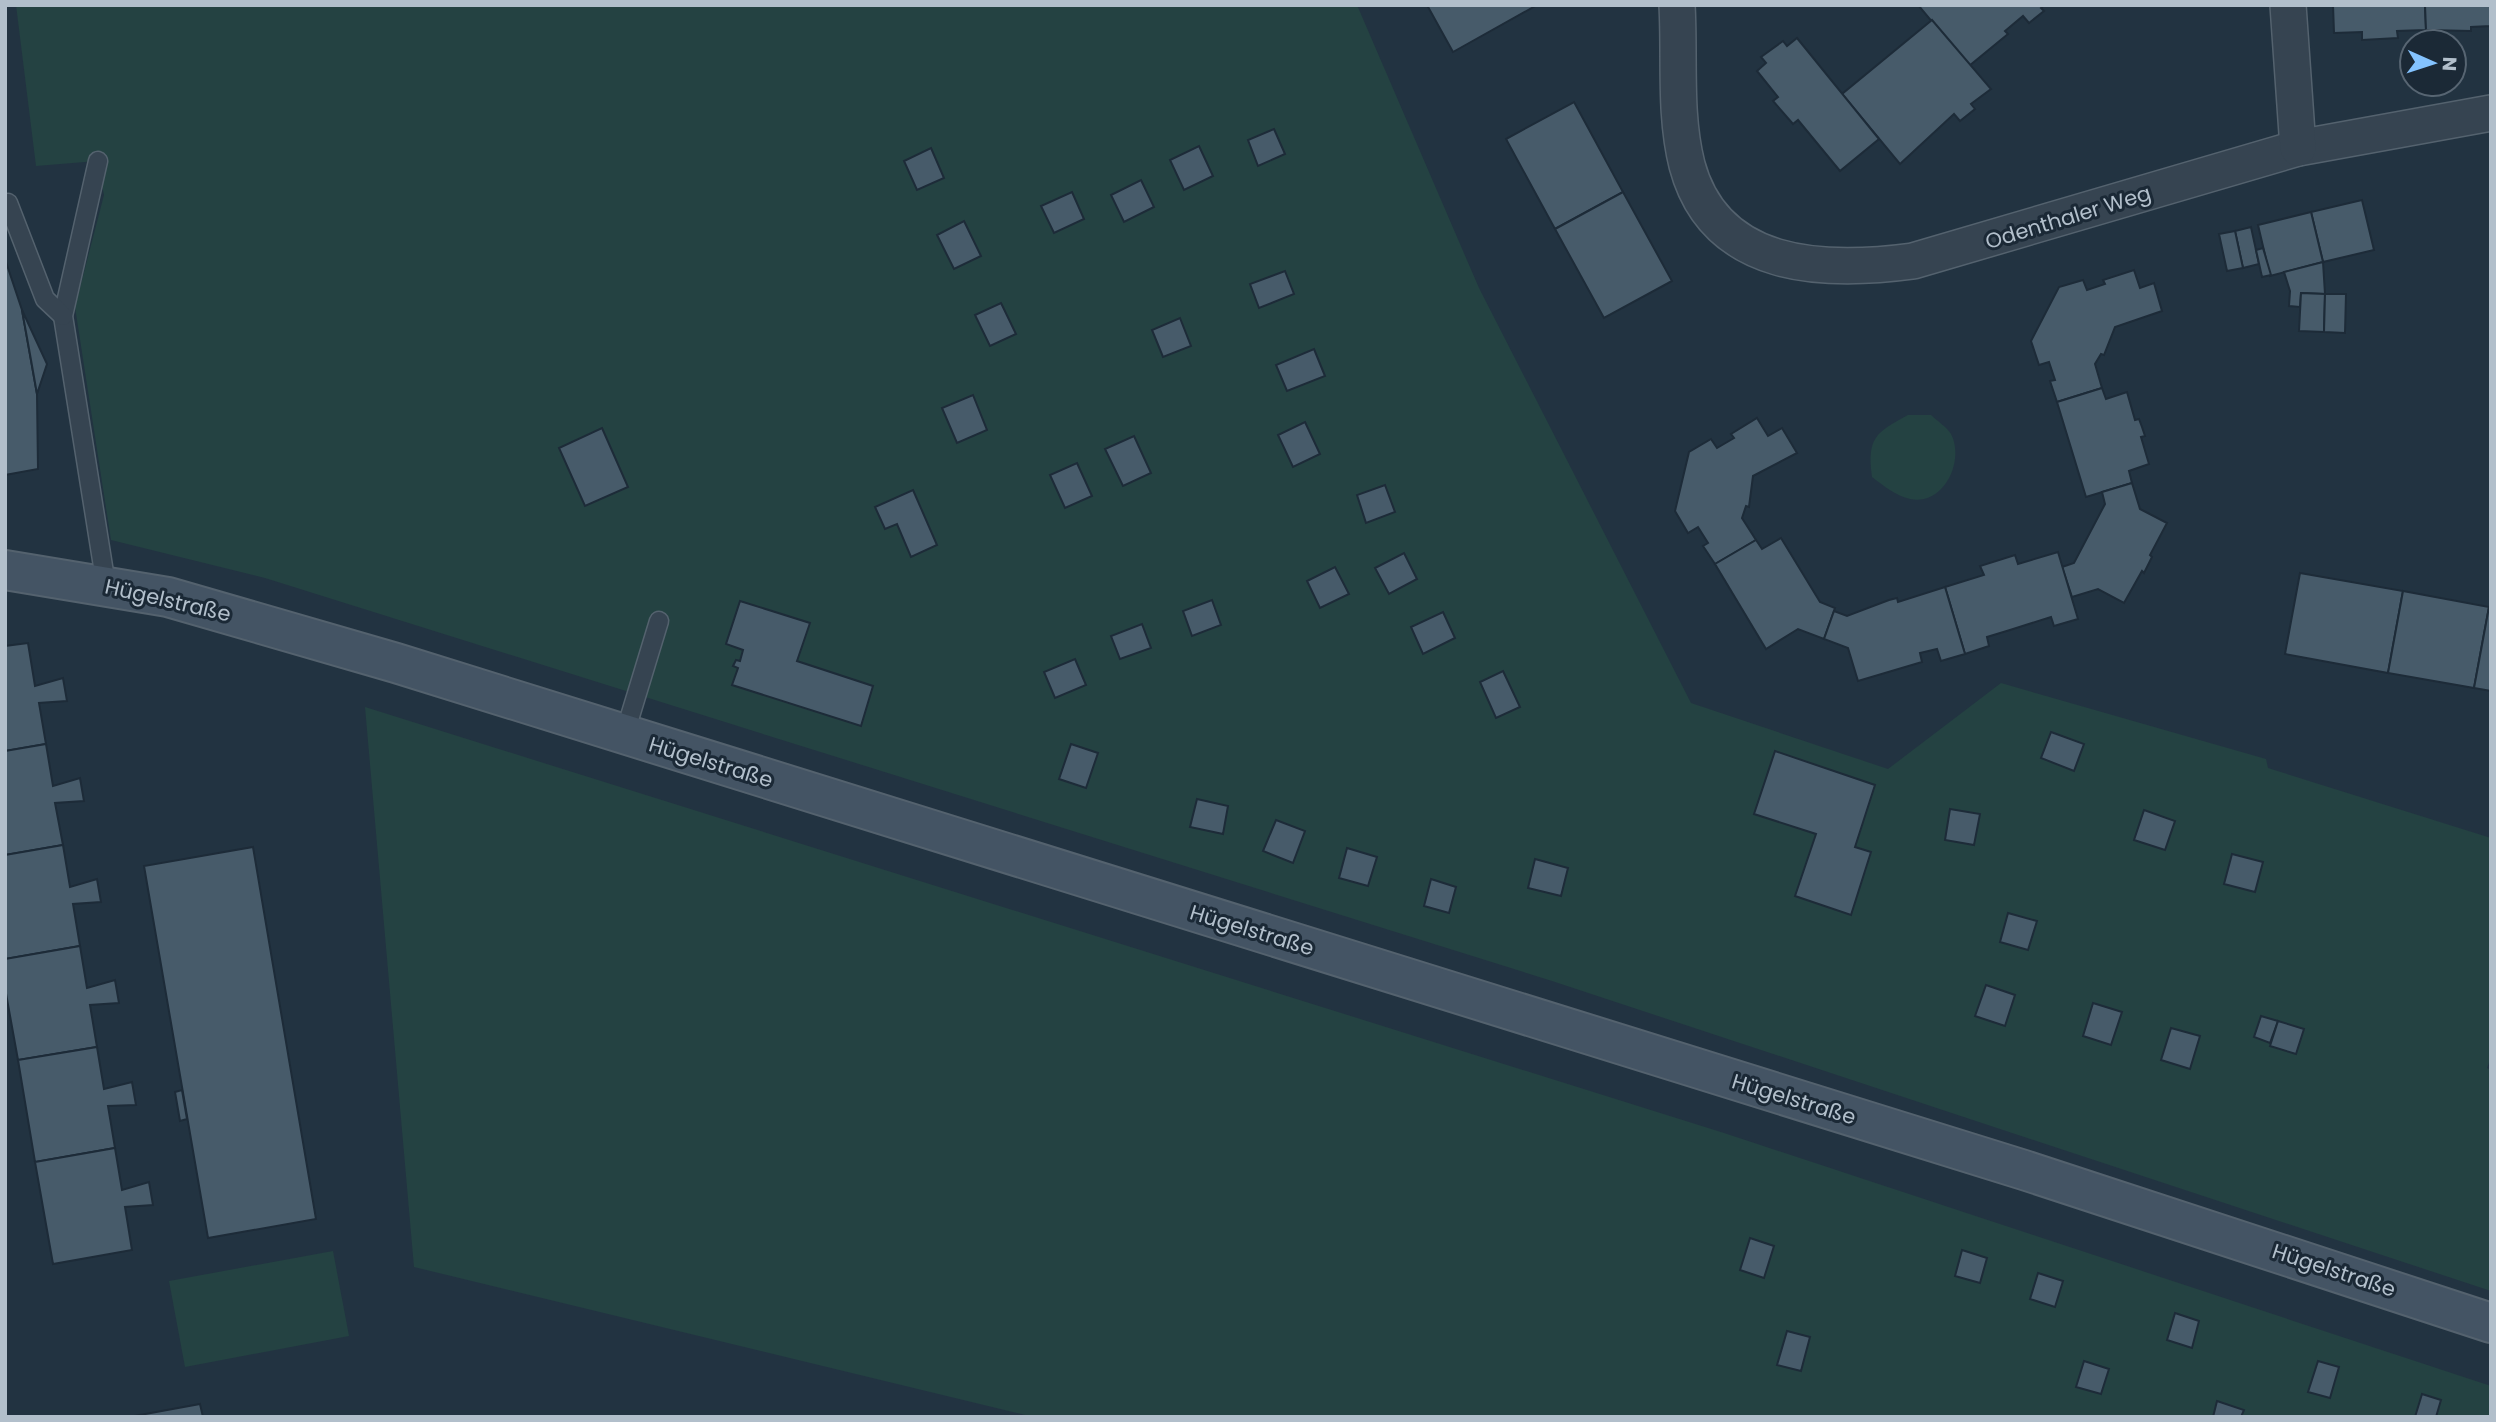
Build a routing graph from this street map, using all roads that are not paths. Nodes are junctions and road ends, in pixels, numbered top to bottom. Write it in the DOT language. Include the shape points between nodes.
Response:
graph roads {
  1 [pos="1677,5"];
  2 [pos="2288,5"];
  3 [pos="2491,113"];
  4 [pos="2298,148"];
  5 [pos="98,161"];
  6 [pos="8,203"];
  7 [pos="63,316"];
  8 [pos="5,570"];
  9 [pos="106,585"];
  10 [pos="659,621"];
  11 [pos="624,736"];
  12 [pos="2491,1323"];
  1 -- 4 [label="street, Odenthaler Weg" via="1681,123 1696,192 1708,215 1773,258 1864,266 1913,261"];
  2 -- 4 [label="street"];
  3 -- 4 [label="street, Odenthaler Weg"];
  5 -- 7 [label="lane"];
  6 -- 7 [label="lane" via="45,299"];
  7 -- 9 [label="lane"];
  8 -- 9 [label="street, Hügelstraße"];
  9 -- 11 [label="street, Hügelstraße" via="194,604"];
  10 -- 11 [label="lane"];
  11 -- 12 [label="street, Hügelstraße" via="2011,1166"];
}
